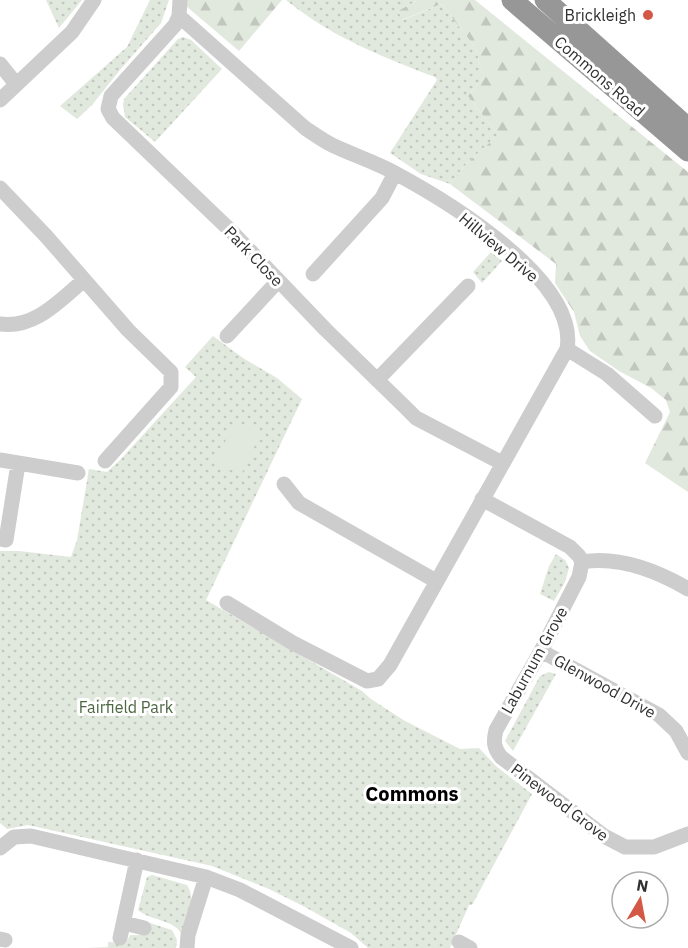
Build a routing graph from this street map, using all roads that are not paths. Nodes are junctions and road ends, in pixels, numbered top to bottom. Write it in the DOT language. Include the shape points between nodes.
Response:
graph roads {
  1 [pos="93,0"];
  2 [pos="180,0"];
  3 [pos="512,0"];
  4 [pos="545,0"];
  5 [pos="179,16"];
  6 [pos="0,64"];
  7 [pos="16,84"];
  8 [pos="0,100"];
  9 [pos="688,128"];
  10 [pos="688,152"];
  11 [pos="395,173"];
  12 [pos="0,188"];
  13 [pos="313,274"];
  14 [pos="84,280"];
  15 [pos="278,280"];
  16 [pos="468,286"];
  17 [pos="0,324"];
  18 [pos="226,336"];
  19 [pos="567,349"];
  20 [pos="377,380"];
  21 [pos="655,416"];
  22 [pos="0,460"];
  23 [pos="105,461"];
  24 [pos="502,463"];
  25 [pos="18,464"];
  26 [pos="78,473"];
  27 [pos="285,484"];
  28 [pos="482,499"];
  29 [pos="0,539"];
  30 [pos="582,562"];
  31 [pos="436,581"];
  32 [pos="688,590"];
  33 [pos="227,603"];
  34 [pos="541,651"];
  35 [pos="688,753"];
  36 [pos="501,757"];
  37 [pos="688,834"];
  38 [pos="0,848"];
  39 [pos="137,860"];
  40 [pos="206,877"];
  41 [pos="144,928"];
  42 [pos="187,948"];
  43 [pos="351,948"];
  1 -- 7 [label="street" via="72,32"];
  2 -- 5 [label="street"];
  3 -- 10 [label="highway, Commons Road"];
  4 -- 9 [label="highway, Commons Road"];
  5 -- 11 [label="street, Hillview Drive" via="305,128 333,146"];
  5 -- 15 [label="street, Park Close" via="111,96 108,109"];
  6 -- 7 [label="street"];
  7 -- 8 [label="street"];
  11 -- 13 [label="street" via="382,198"];
  11 -- 19 [label="street, Hillview Drive" via="464,215 540,280 562,313"];
  12 -- 14 [label="street"];
  14 -- 17 [label="street" via="31,321"];
  14 -- 23 [label="street" via="128,330 168,367 172,377 171,387"];
  15 -- 18 [label="street"];
  15 -- 20 [label="street, Park Close"];
  16 -- 20 [label="street"];
  19 -- 21 [label="street" via="607,374"];
  19 -- 24 [label="street"];
  20 -- 24 [label="street, Park Close" via="416,418"];
  22 -- 25 [label="street"];
  24 -- 28 [label="street"];
  25 -- 26 [label="street"];
  25 -- 29 [label="street" via="6,540"];
  27 -- 31 [label="street" via="298,503"];
  28 -- 30 [label="street" via="570,548"];
  28 -- 31 [label="street"];
  30 -- 32 [label="street" via="598,559 623,563"];
  30 -- 34 [label="street, Laburnum Grove" via="579,577"];
  31 -- 33 [label="street" via="390,665 378,679 367,681"];
  34 -- 35 [label="street, Glenwood Drive" via="659,715 676,731"];
  34 -- 36 [label="street, Laburnum Grove" via="496,730 493,742"];
  36 -- 37 [label="street, Pinewood Grove" via="625,848 654,847"];
  38 -- 39 [label="street" via="14,837 31,836"];
  39 -- 40 [label="street"];
  39 -- 41 [label="street" via="122,930"];
  40 -- 42 [label="street"];
  40 -- 43 [label="street" via="240,890"];
}
